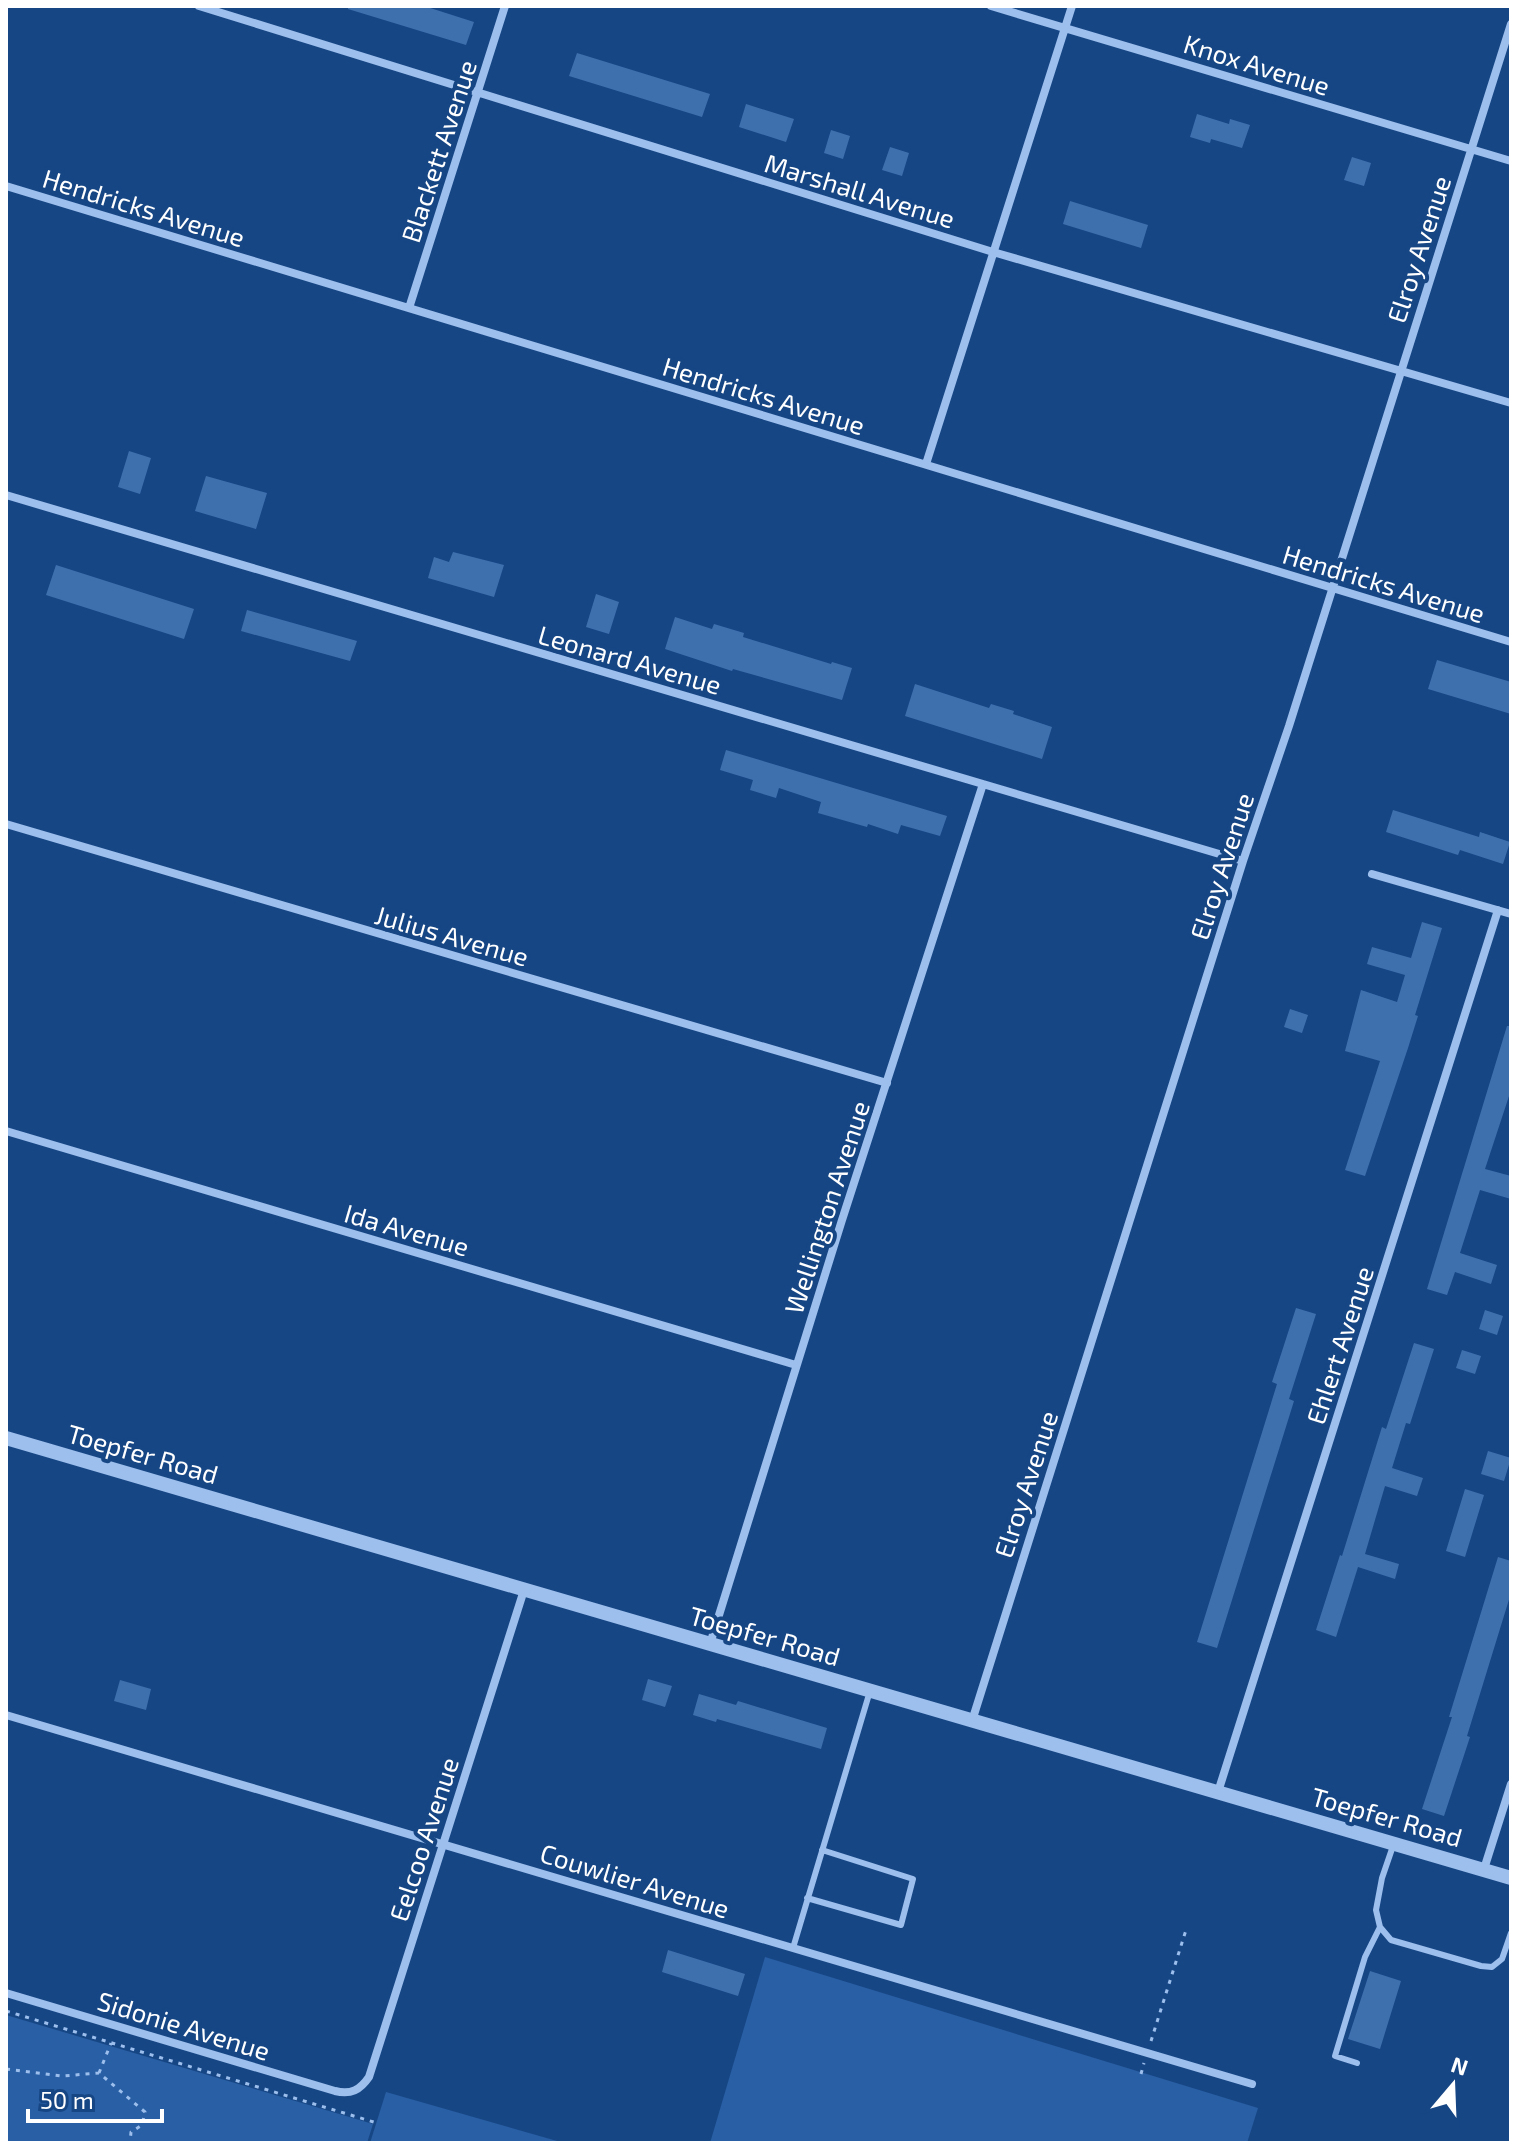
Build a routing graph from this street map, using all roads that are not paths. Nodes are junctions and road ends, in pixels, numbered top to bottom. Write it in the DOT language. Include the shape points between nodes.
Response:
graph roads {
  1 [pos="199,6"];
  2 [pos="505,6"];
  3 [pos="991,6"];
  4 [pos="1072,6"];
  5 [pos="1511,24"];
  6 [pos="1065,28"];
  7 [pos="478,91"];
  8 [pos="1471,149"];
  9 [pos="1511,161"];
  10 [pos="6,186"];
  11 [pos="993,252"];
  12 [pos="409,308"];
  13 [pos="1400,369"];
  14 [pos="1511,403"];
  15 [pos="926,464"];
  16 [pos="6,495"];
  17 [pos="1333,588"];
  18 [pos="1511,642"];
  19 [pos="983,784"];
  20 [pos="6,824"];
  21 [pos="1243,861"];
  22 [pos="1372,874"];
  23 [pos="1498,910"];
  24 [pos="1511,914"];
  25 [pos="887,1083"];
  26 [pos="6,1131"];
  27 [pos="796,1365"];
  28 [pos="6,1438"];
  29 [pos="524,1590"];
  30 [pos="710,1644"];
  31 [pos="870,1691"];
  32 [pos="6,1715"];
  33 [pos="972,1721"];
  34 [pos="1511,1784"];
  35 [pos="1218,1792"];
  36 [pos="442,1843"];
  37 [pos="1394,1843"];
  38 [pos="822,1850"];
  39 [pos="1484,1869"];
  40 [pos="1511,1878"];
  41 [pos="807,1898"];
  42 [pos="1380,1927"];
  43 [pos="1511,1933"];
  44 [pos="793,1948"];
  45 [pos="6,1993"];
  46 [pos="1357,2063"];
  47 [pos="1252,2084"];
  48 [pos="351,2093"];
  1 -- 7 [label="street, Marshall Avenue"];
  2 -- 7 [label="street, Blackett Avenue"];
  3 -- 6 [label="street, Knox Avenue"];
  4 -- 6 [label="street"];
  5 -- 8 [label="street, Elroy Avenue"];
  6 -- 8 [label="street, Knox Avenue"];
  6 -- 11 [label="street"];
  7 -- 11 [label="street, Marshall Avenue"];
  7 -- 12 [label="street, Blackett Avenue"];
  8 -- 9 [label="street, Knox Avenue"];
  8 -- 13 [label="street, Elroy Avenue"];
  10 -- 12 [label="street, Hendricks Avenue"];
  11 -- 13 [label="street, Marshall Avenue"];
  11 -- 15 [label="street"];
  12 -- 15 [label="street, Hendricks Avenue"];
  13 -- 14 [label="street, Marshall Avenue"];
  13 -- 17 [label="street, Elroy Avenue"];
  15 -- 17 [label="street, Hendricks Avenue"];
  16 -- 19 [label="street, Leonard Avenue"];
  17 -- 18 [label="street, Hendricks Avenue"];
  17 -- 21 [label="street, Elroy Avenue"];
  19 -- 21 [label="street, Leonard Avenue"];
  19 -- 25 [label="street, Wellington Avenue"];
  20 -- 25 [label="street, Julius Avenue"];
  21 -- 33 [label="street, Elroy Avenue"];
  22 -- 23 [label="street"];
  23 -- 24 [label="street"];
  23 -- 35 [label="street, Ehlert Avenue"];
  25 -- 27 [label="street, Wellington Avenue"];
  26 -- 27 [label="street, Ida Avenue"];
  27 -- 30 [label="street, Wellington Avenue"];
  28 -- 29 [label="street, Toepfer Road"];
  29 -- 30 [label="street, Toepfer Road"];
  29 -- 36 [label="street, Eelcoo Avenue"];
  30 -- 31 [label="street, Toepfer Road"];
  31 -- 33 [label="street, Toepfer Road"];
  31 -- 38 [label="lane"];
  32 -- 36 [label="street, Couwlier Avenue"];
  33 -- 35 [label="street, Toepfer Road"];
  34 -- 39 [label="street"];
  35 -- 37 [label="street, Toepfer Road"];
  36 -- 44 [label="street, Couwlier Avenue"];
  36 -- 48 [label="street, Eelcoo Avenue" via="369,2077"];
  37 -- 39 [label="street, Toepfer Road"];
  37 -- 42 [label="lane" via="1376,1910"];
  38 -- 41 [label="lane"];
  38 -- 41 [label="lane" via="913,1879 901,1925"];
  39 -- 40 [label="street, Toepfer Road"];
  41 -- 44 [label="lane"];
  42 -- 43 [label="lane" via="1391,1940 1492,1967 1502,1959"];
  42 -- 46 [label="lane" via="1365,1957 1335,2056"];
  44 -- 47 [label="street, Couwlier Avenue"];
  45 -- 48 [label="street, Sidonie Avenue"];
}
